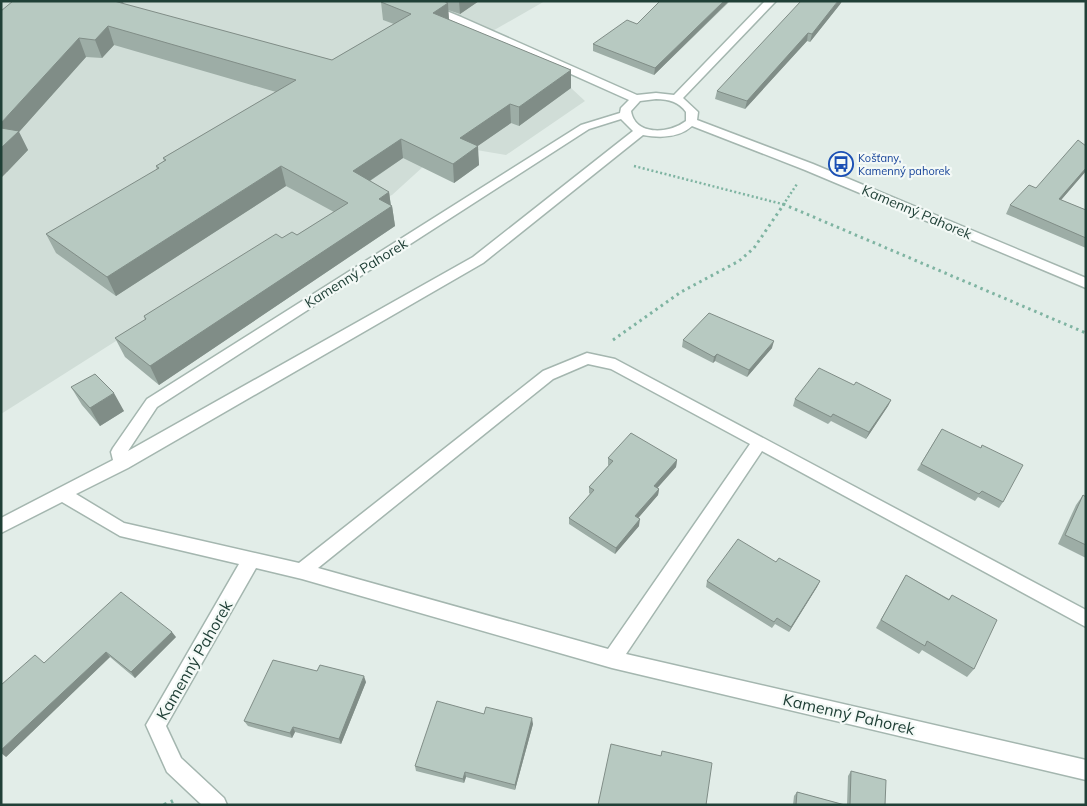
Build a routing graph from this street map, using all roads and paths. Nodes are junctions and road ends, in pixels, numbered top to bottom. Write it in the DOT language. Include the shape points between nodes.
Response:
graph roads {
  1 [pos="413,1"];
  2 [pos="771,1"];
  3 [pos="636,99"];
  4 [pos="676,99"];
  5 [pos="624,115"];
  6 [pos="691,122"];
  7 [pos="641,130"];
  8 [pos="610,156"];
  9 [pos="809,167"];
  10 [pos="782,203"];
  11 [pos="1086,283"];
  12 [pos="1086,333"];
  13 [pos="588,358"];
  14 [pos="759,443"];
  15 [pos="122,463"];
  16 [pos="62,494"];
  17 [pos="1,526"];
  18 [pos="252,558"];
  19 [pos="302,571"];
  20 [pos="1086,619"];
  21 [pos="612,659"];
  22 [pos="1086,770"];
  23 [pos="217,805"];
  1 -- 3 [label="street"];
  2 -- 4 [label="street"];
  3 -- 4 [label="street" via="656,95"];
  3 -- 5 [label="street" via="627,106"];
  4 -- 6 [label="street" via="690,109"];
  5 -- 7 [label="street" via="629,124"];
  5 -- 15 [label="street, Kamenný Pahorek" via="585,127 152,403 119,452"];
  6 -- 7 [label="street" via="671,134"];
  6 -- 9 [label="street, Kamenný Pahorek"];
  7 -- 8 [label="street"];
  8 -- 10 [label="path" via="633,166"];
  8 -- 15 [label="street" via="478,260"];
  9 -- 10 [label="path"];
  9 -- 11 [label="street, Kamenný Pahorek"];
  10 -- 12 [label="path"];
  10 -- 13 [label="path" via="754,248 739,261 681,292"];
  13 -- 14 [label="street" via="616,364"];
  13 -- 19 [label="street" via="548,375"];
  14 -- 20 [label="street"];
  14 -- 21 [label="street"];
  15 -- 16 [label="street"];
  16 -- 17 [label="street"];
  16 -- 18 [label="street, Kamenný Pahorek" via="120,529"];
  18 -- 19 [label="street, Kamenný Pahorek"];
  18 -- 23 [label="street, Kamenný Pahorek" via="156,725 174,765"];
  19 -- 21 [label="street, Kamenný Pahorek"];
  21 -- 22 [label="street, Kamenný Pahorek"];
}
